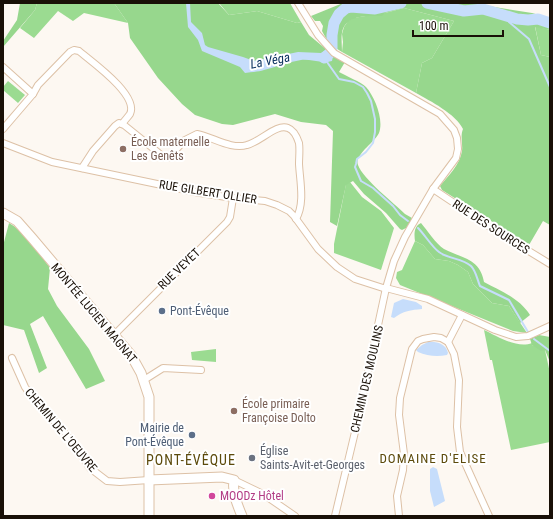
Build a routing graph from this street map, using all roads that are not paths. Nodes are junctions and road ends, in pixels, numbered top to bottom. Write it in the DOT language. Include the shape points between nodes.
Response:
graph roads {
  1 [pos="298,3"];
  2 [pos="3,67"];
  3 [pos="33,94"];
  4 [pos="122,124"];
  5 [pos="3,129"];
  6 [pos="3,143"];
  7 [pos="82,168"];
  8 [pos="433,189"];
  9 [pos="233,198"];
  10 [pos="3,213"];
  11 [pos="296,219"];
  12 [pos="550,264"];
  13 [pos="386,288"];
  14 [pos="462,315"];
  15 [pos="550,326"];
  16 [pos="114,335"];
  17 [pos="448,342"];
  18 [pos="12,358"];
  19 [pos="201,370"];
  20 [pos="144,380"];
  21 [pos="149,480"];
  22 [pos="234,480"];
  23 [pos="149,516"];
  24 [pos="242,516"];
  25 [pos="295,516"];
  26 [pos="335,516"];
  27 [pos="399,516"];
  28 [pos="489,516"];
  1 -- 8 [label="street, CHEMIN DES MOULINS" via="318,36 334,53 440,114 454,130 458,149 456,158"];
  2 -- 3 [label="street"];
  3 -- 4 [label="street" via="38,85 70,52 79,51 126,94 130,114"];
  3 -- 5 [label="street"];
  4 -- 7 [label="street" via="115,126"];
  4 -- 11 [label="street" via="165,158 168,158 185,140 197,134 227,144 246,146 277,128 288,128 294,132 299,148 301,193 300,212"];
  6 -- 7 [label="street, RUE GILBERT OLLIER" via="46,160"];
  7 -- 9 [label="street, RUE GILBERT OLLIER"];
  8 -- 12 [label="street, RUE DES SOURCES"];
  8 -- 13 [label="street, CHEMIN DES MOULINS" via="398,251"];
  9 -- 11 [label="street, RUE GILBERT OLLIER" via="271,203 289,211"];
  9 -- 16 [label="street, RUE VEYET" via="227,222"];
  10 -- 16 [label="main road, MONTÉE LUCIEN MAGNAT" via="17,221"];
  11 -- 13 [label="street, RUE GILBERT OLLIER" via="313,243 337,268 355,279"];
  13 -- 14 [label="street, RUE GILBERT OLLIER" via="428,299"];
  13 -- 26 [label="street, CHEMIN DES MOULINS"];
  14 -- 15 [label="street, RUE GILBERT OLLIER" via="516,337 528,336"];
  14 -- 17 [label="street"];
  16 -- 20 [label="main road, MONTÉE LUCIEN MAGNAT" via="135,361"];
  17 -- 27 [label="street" via="434,337 423,339 410,353 399,407 404,454 397,496"];
  17 -- 28 [label="street" via="454,354 459,380 457,427 460,452"];
  18 -- 21 [label="street, CHEMIN DE L'OEUVRE" via="32,398 67,435 90,468 107,481"];
  19 -- 20 [label="street" via="163,368"];
  20 -- 21 [label="main road, MONTÉE LUCIEN MAGNAT" via="149,397"];
  21 -- 22 [label="main road" via="222,477"];
  21 -- 23 [label="main road, MONTÉE LUCIEN MAGNAT"];
  22 -- 24 [label="main road" via="233,487"];
  22 -- 25 [label="street" via="263,494"];
}
